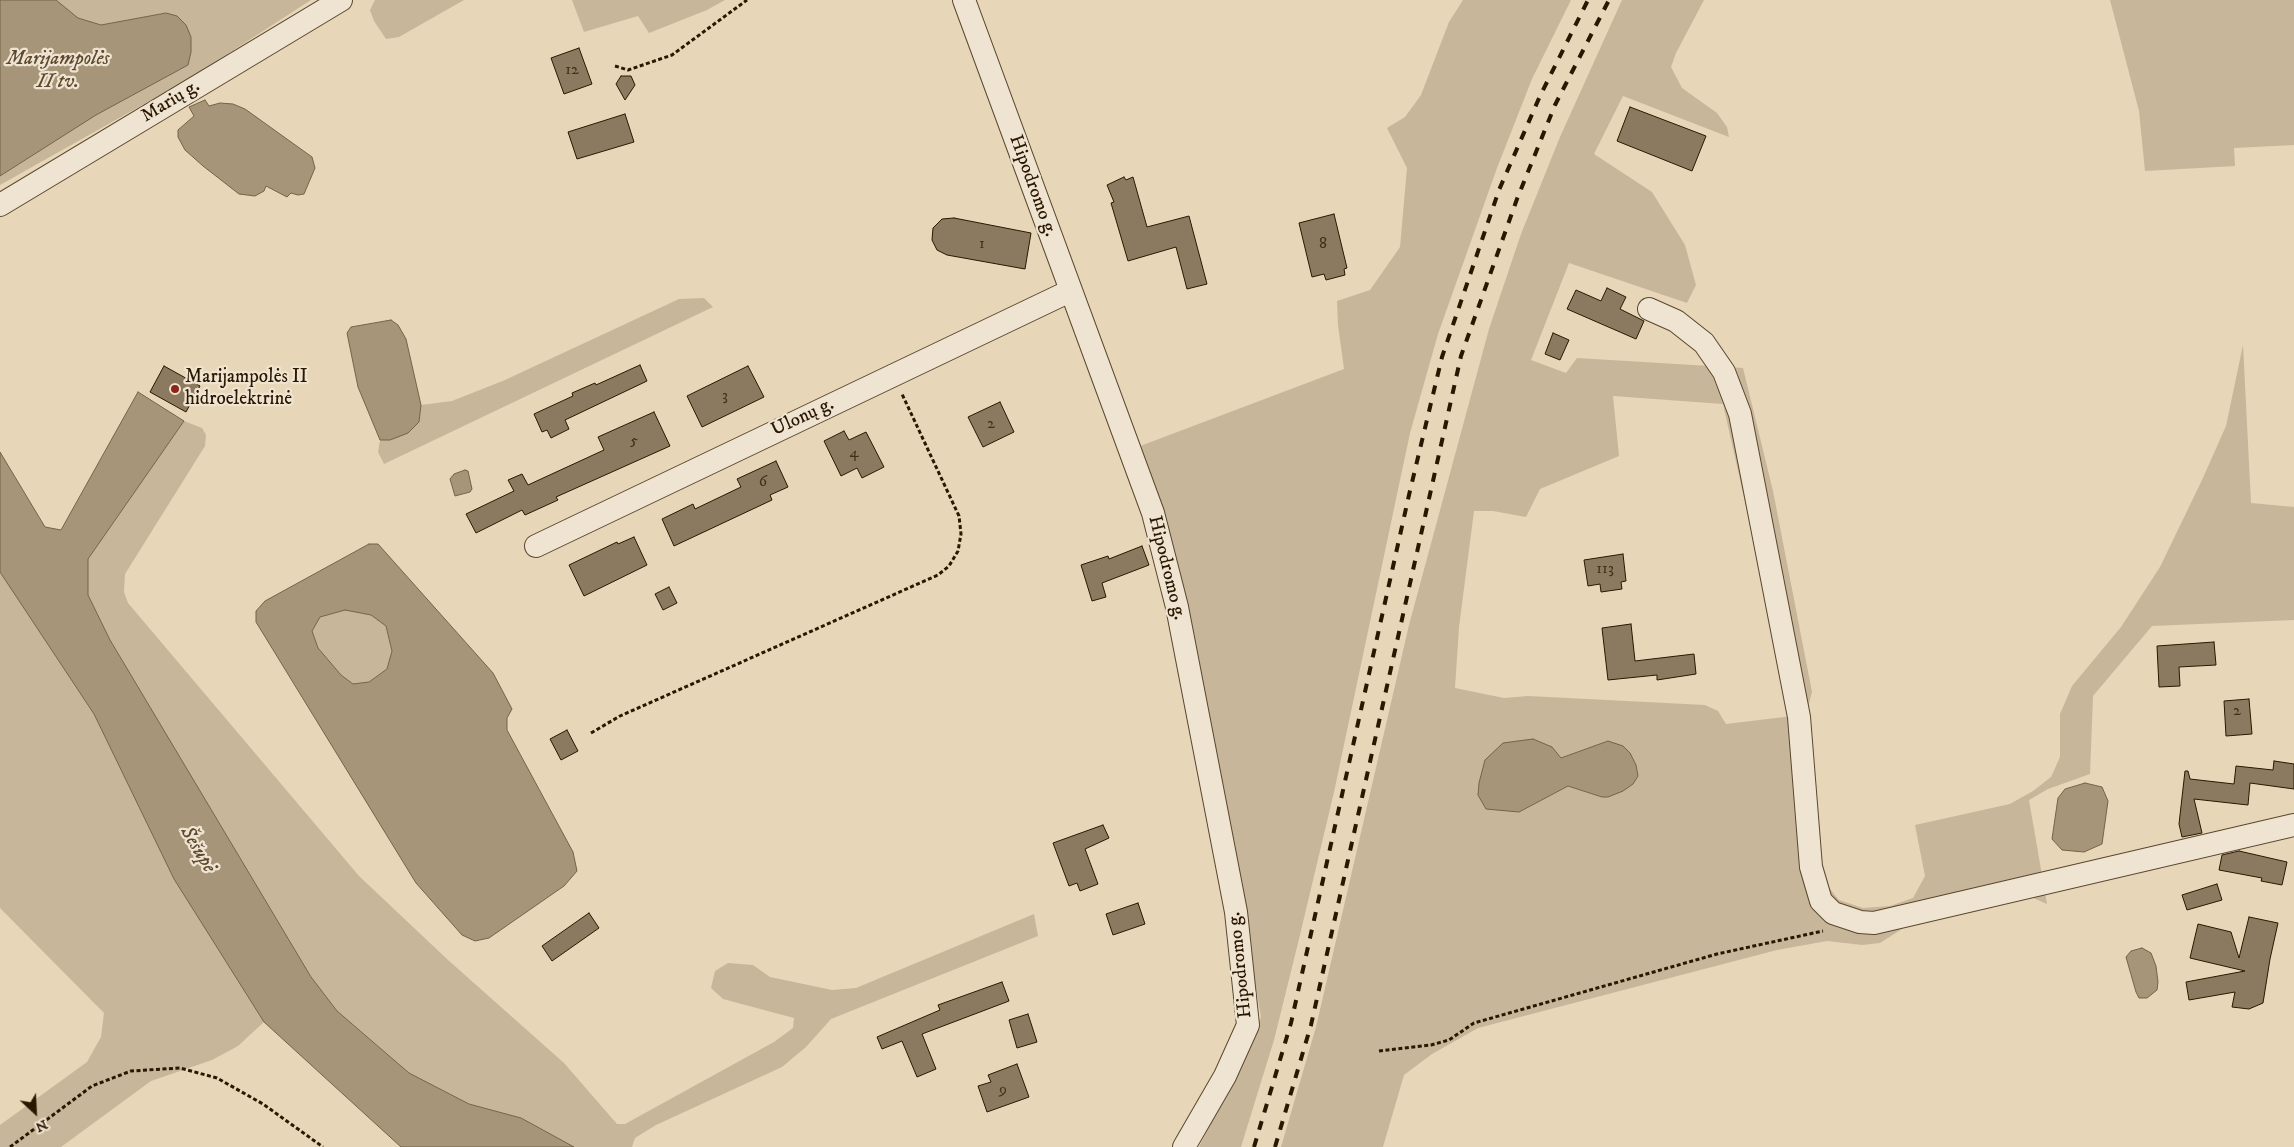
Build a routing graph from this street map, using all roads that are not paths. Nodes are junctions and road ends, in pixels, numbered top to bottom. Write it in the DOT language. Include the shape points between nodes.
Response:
graph roads {
  1 [pos="341,0"];
  2 [pos="964,0"];
  3 [pos="0,205"];
  4 [pos="1070,291"];
  5 [pos="1649,308"];
  6 [pos="536,546"];
  7 [pos="2294,825"];
  8 [pos="1184,1147"];
  1 -- 3 [label="street, Marių g."];
  2 -- 4 [label="street, Hipodromo g."];
  4 -- 6 [label="street, Ulonų g."];
  4 -- 8 [label="street, Hipodromo g." via="1156,522 1177,607 1236,912 1248,1025 1225,1076"];
  5 -- 7 [label="street" via="1676,321 1704,343 1724,372 1740,414 1799,717 1811,866 1821,901 1833,913 1874,923"];
}
